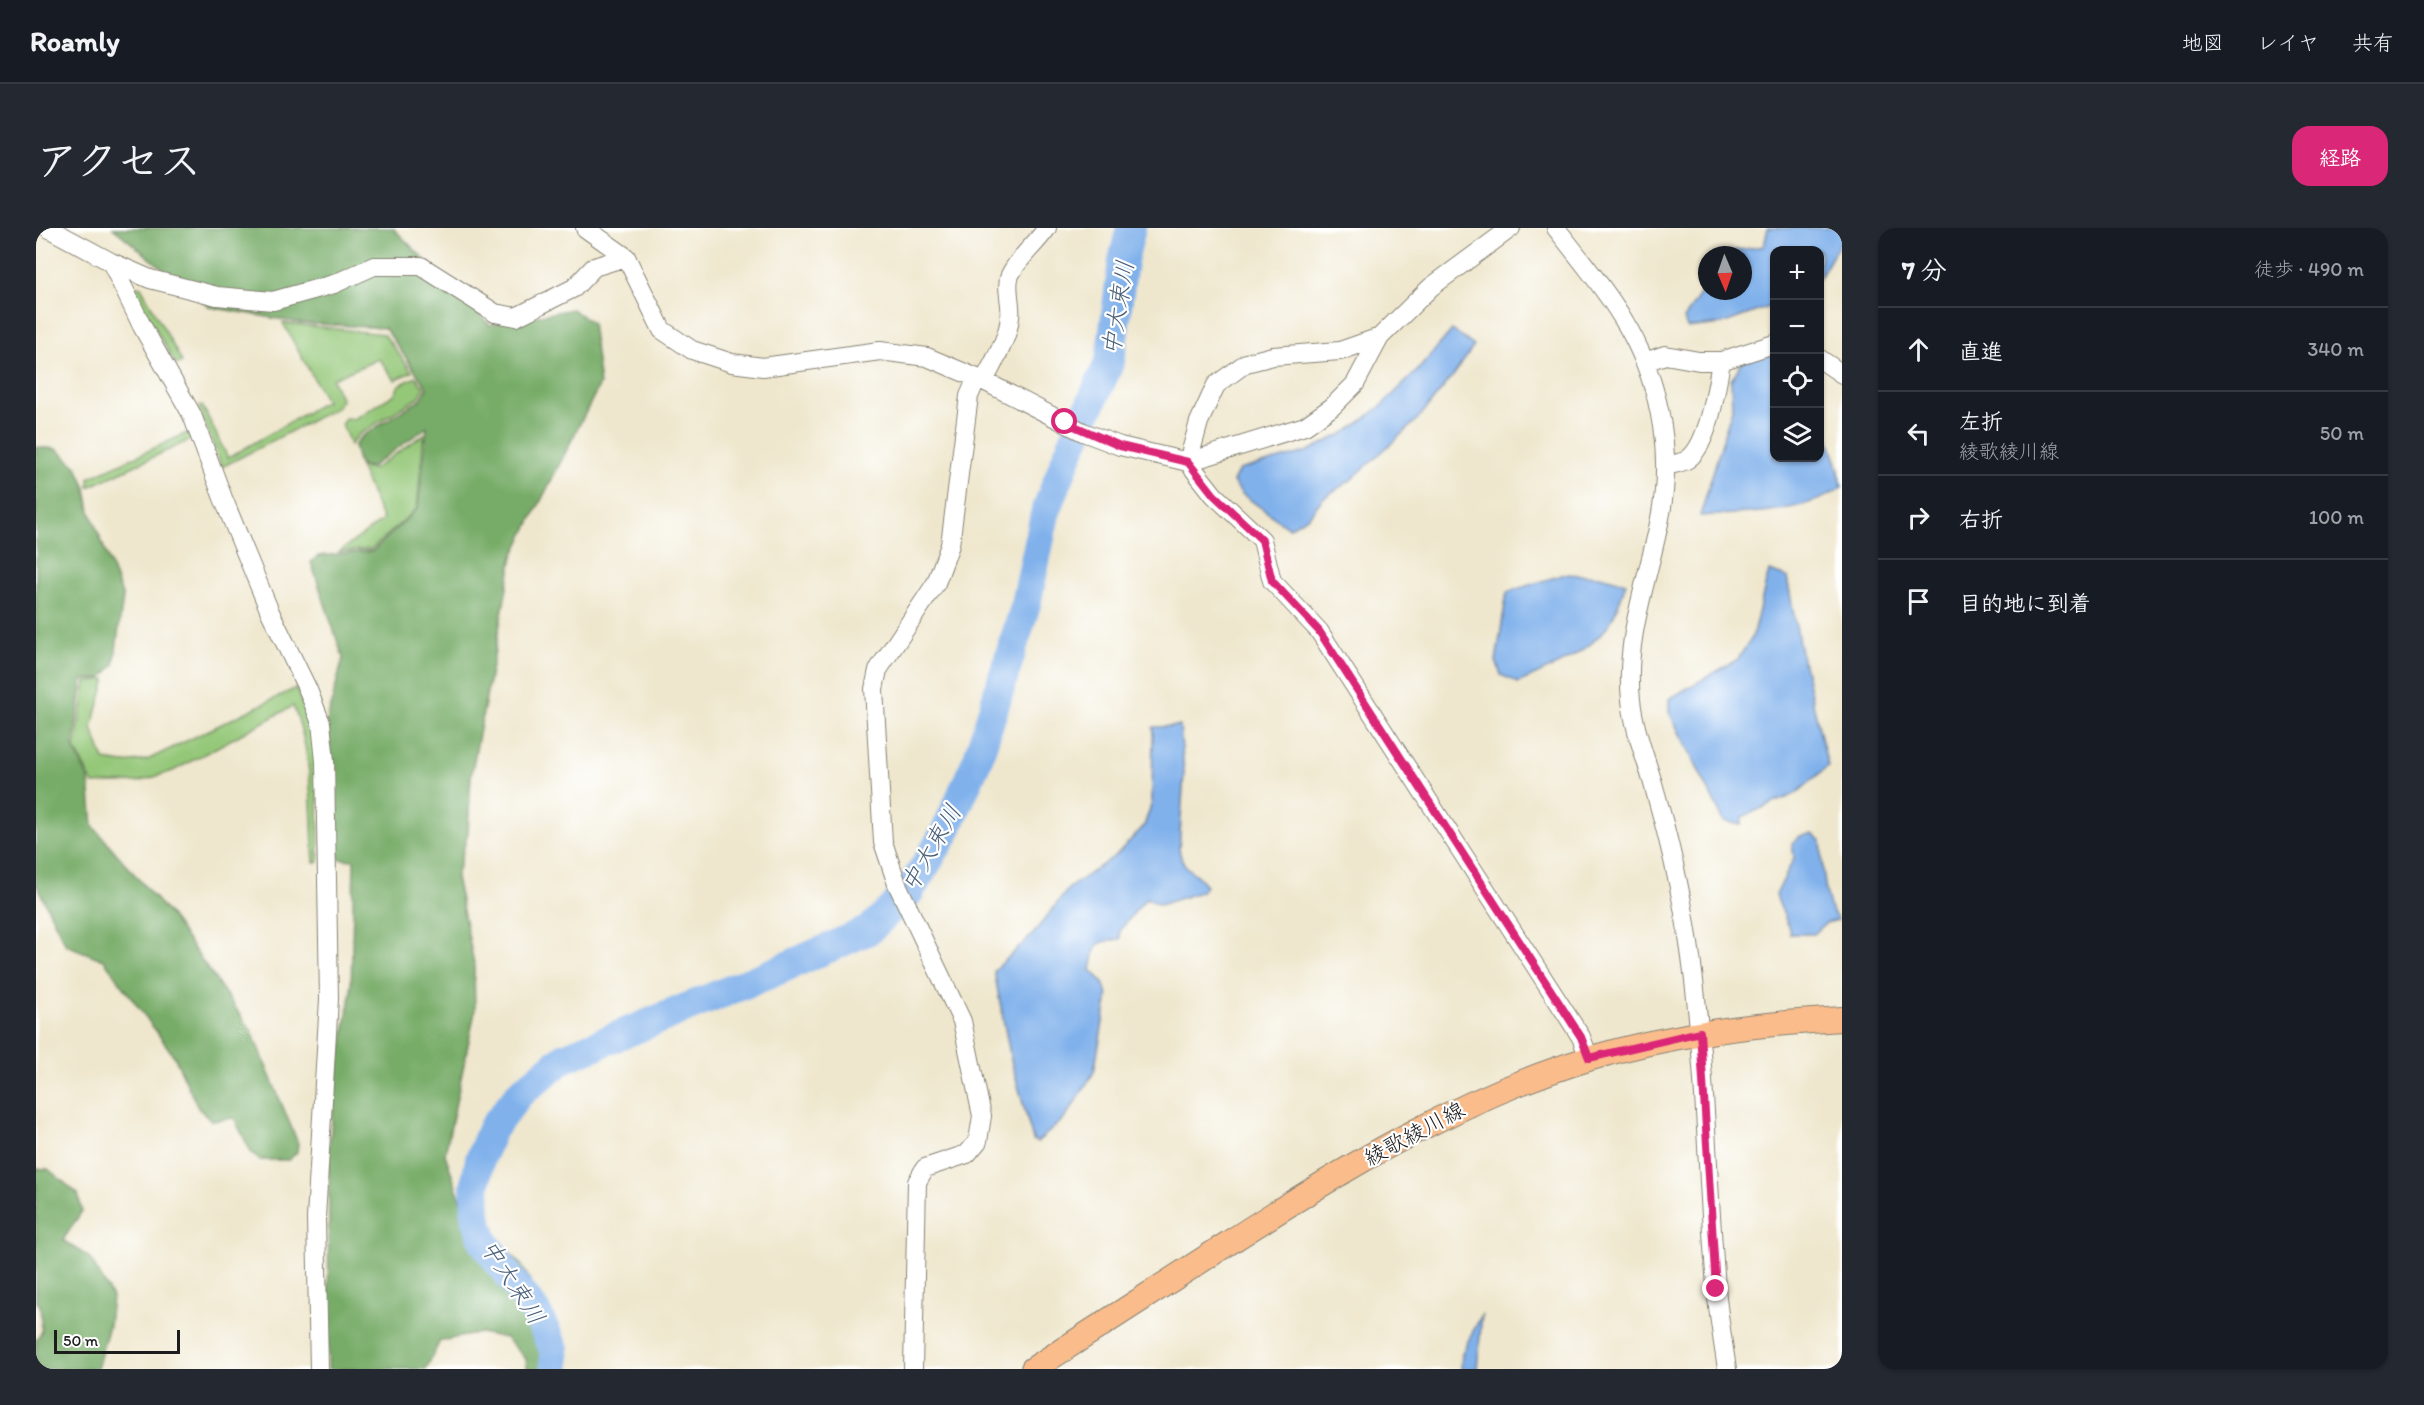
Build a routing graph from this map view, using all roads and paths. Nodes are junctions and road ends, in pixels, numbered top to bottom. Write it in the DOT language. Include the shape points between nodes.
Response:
graph roads {
  1 [pos="48,228"];
  2 [pos="585,228"];
  3 [pos="1047,228"];
  4 [pos="1511,228"];
  5 [pos="1556,228"];
  6 [pos="626,257"];
  7 [pos="111,262"];
  8 [pos="1380,337"];
  9 [pos="1770,345"];
  10 [pos="1645,362"];
  11 [pos="1721,362"];
  12 [pos="1824,362"];
  13 [pos="1842,374"];
  14 [pos="980,380"];
  15 [pos="1188,462"];
  16 [pos="1666,466"];
  17 [pos="1842,1019"];
  18 [pos="1700,1032"];
  19 [pos="1589,1058"];
  20 [pos="319,1369"];
  21 [pos="913,1369"];
  22 [pos="1033,1369"];
  23 [pos="1727,1369"];
  1 -- 7 [label="street"];
  2 -- 6 [label="street"];
  3 -- 14 [label="street" via="1008,279 1011,316 1007,333"];
  4 -- 8 [label="street" via="1431,287"];
  5 -- 10 [label="street" via="1623,318"];
  6 -- 7 [label="street" via="594,267 574,288 516,317 495,313 421,266 374,266 334,284 273,301 218,296 150,279"];
  6 -- 14 [label="street" via="662,330 692,350 732,363 763,367 880,351 927,357"];
  7 -- 20 [label="street" via="192,415 270,612 321,723 329,999 316,1218"];
  8 -- 15 [label="street" via="1356,384 1305,426"];
  8 -- 15 [label="street" via="1340,351 1273,356 1246,363 1216,385 1199,422"];
  9 -- 11 [label="street"];
  10 -- 11 [label="street" via="1665,355"];
  10 -- 16 [label="street" via="1658,401"];
  11 -- 16 [label="street" via="1710,419 1699,444 1689,459"];
  12 -- 13 [label="street"];
  14 -- 15 [label="street" via="1083,432 1120,446"];
  14 -- 21 [label="street" via="969,396 950,545 936,584 878,670 874,689 883,842 897,884 962,1021 982,1116 978,1142 967,1154 925,1168 917,1182"];
  15 -- 19 [label="street" via="1214,495 1262,540 1272,581 1319,631 1562,1006"];
  16 -- 18 [label="street" via="1661,513 1630,650 1629,679 1637,734 1675,865 1689,937"];
  17 -- 18 [label="main road, 綾歌綾川線"];
  18 -- 19 [label="main road, 綾歌綾川線"];
  18 -- 23 [label="street" via="1716,1289"];
  19 -- 22 [label="main road, 綾歌綾川線" via="1470,1103 1383,1147"];
}
